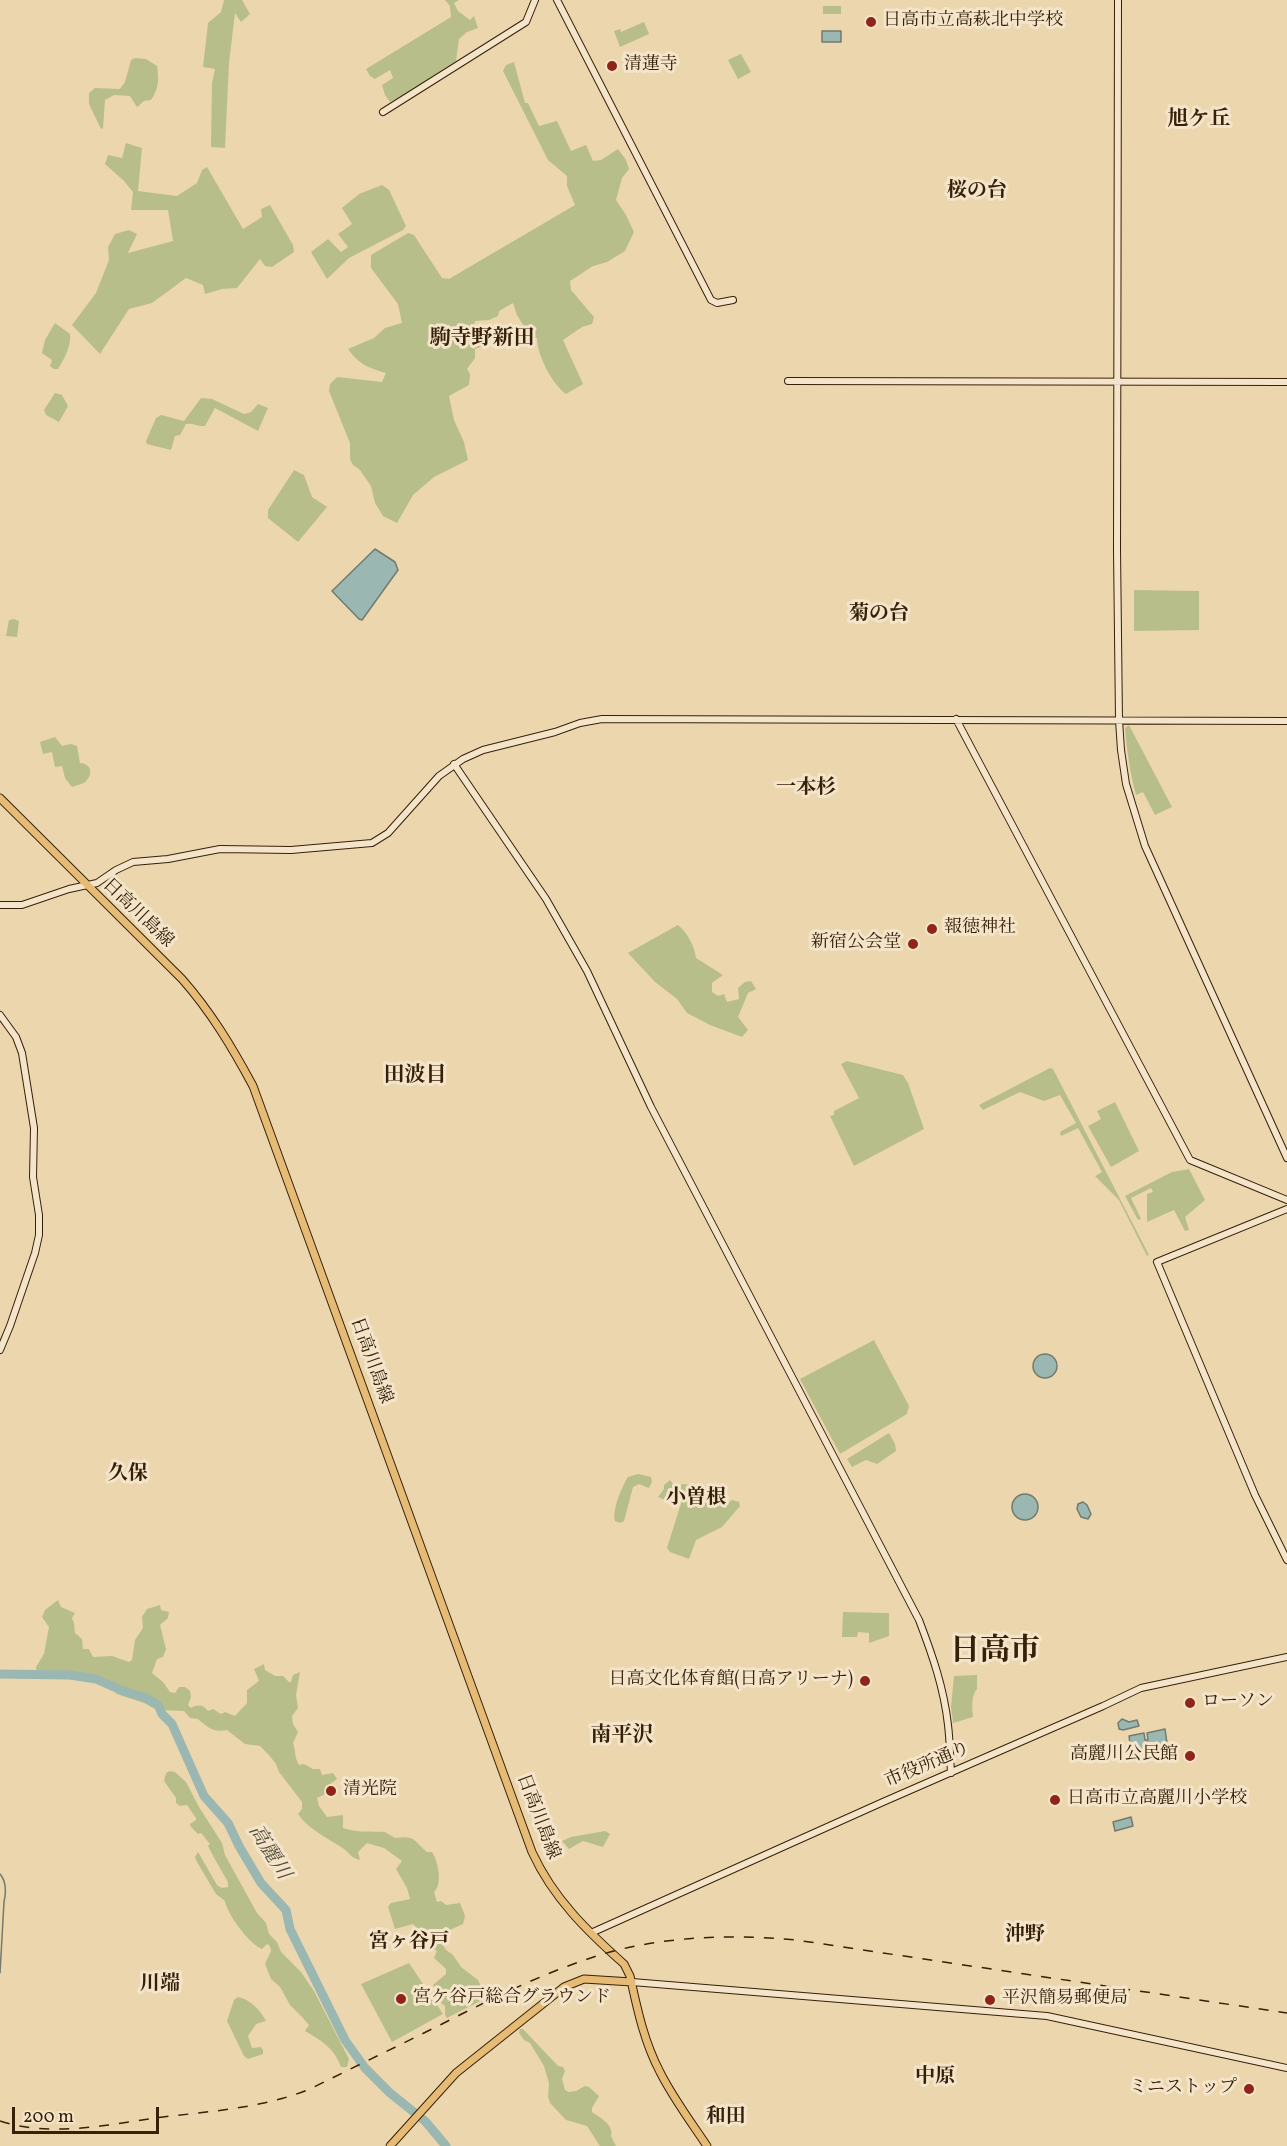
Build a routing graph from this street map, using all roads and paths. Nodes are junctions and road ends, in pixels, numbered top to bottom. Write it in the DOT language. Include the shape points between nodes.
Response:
graph roads {
  1 [pos="535,0"];
  2 [pos="557,0"];
  3 [pos="1118,0"];
  4 [pos="383,112"];
  5 [pos="733,300"];
  6 [pos="788,381"];
  7 [pos="1117,382"];
  8 [pos="1287,382"];
  9 [pos="956,719"];
  10 [pos="1119,720"];
  11 [pos="1287,721"];
  12 [pos="454,764"];
  13 [pos="0,798"];
  14 [pos="86,885"];
  15 [pos="0,905"];
  16 [pos="0,1015"];
  17 [pos="1287,1158"];
  18 [pos="1287,1200"];
  19 [pos="1287,1209"];
  20 [pos="0,1350"];
  21 [pos="1287,1560"];
  22 [pos="1287,1657"];
  23 [pos="951,1773"];
  24 [pos="591,1933"];
  25 [pos="632,1982"];
  26 [pos="1287,2068"];
  27 [pos="390,2146"];
  28 [pos="707,2146"];
  1 -- 4 [label="street" via="526,22"];
  2 -- 5 [label="street" via="711,300"];
  3 -- 7 [label="street"];
  6 -- 7 [label="street"];
  7 -- 8 [label="street"];
  7 -- 10 [label="street"];
  9 -- 10 [label="street"];
  9 -- 12 [label="street" via="602,719 483,750"];
  9 -- 18 [label="street" via="1190,1160"];
  10 -- 11 [label="street"];
  10 -- 17 [label="street" via="1126,784 1145,846"];
  12 -- 14 [label="street" via="388,832 372,843 291,850 220,849 133,862 97,883"];
  12 -- 23 [label="street" via="546,899 587,971 651,1107 919,1620 941,1688"];
  13 -- 14 [label="main road, 日高川島線"];
  14 -- 15 [label="street" via="22,905"];
  14 -- 24 [label="main road, 日高川島線" via="196,995 225,1035 253,1086 532,1852 556,1894"];
  16 -- 20 [label="street" via="22,1053 34,1128 33,1177 39,1235"];
  19 -- 21 [label="street" via="1157,1262 1255,1495"];
  22 -- 23 [label="street, 市役所通り" via="1142,1688"];
  23 -- 24 [label="street, 市役所通り"];
  24 -- 25 [label="main road, 日高川島線" via="624,1964"];
  25 -- 26 [label="street" via="1047,2016"];
  25 -- 27 [label="main road" via="584,1979 564,1987 464,2066"];
  25 -- 28 [label="main road, 日高川島線" via="656,2065"];
}
